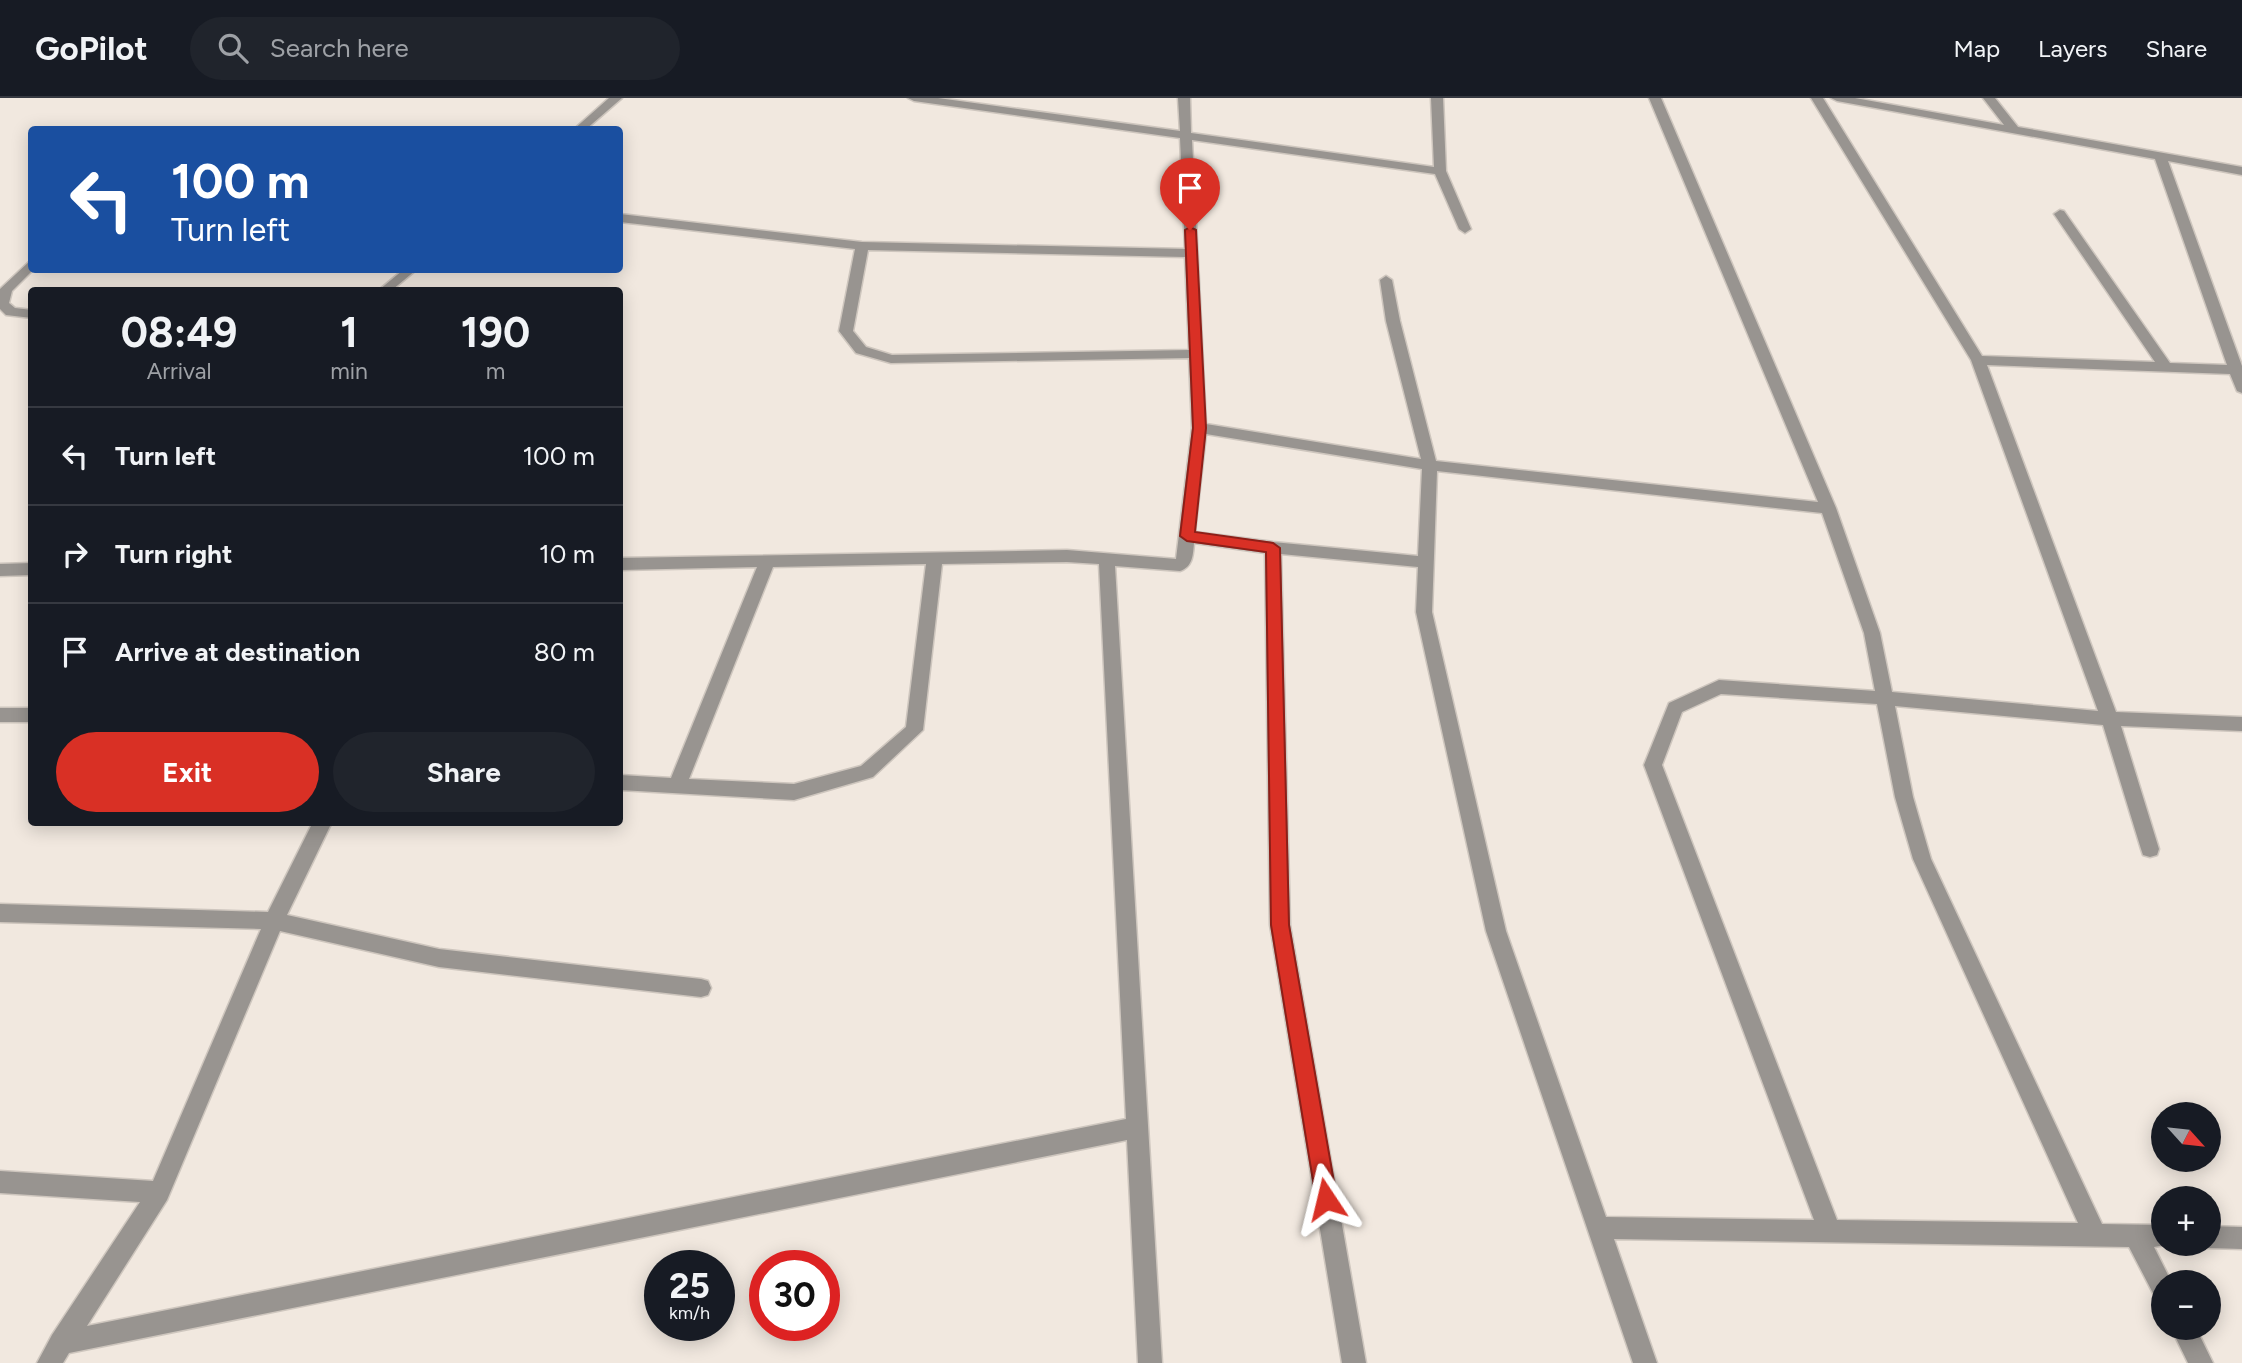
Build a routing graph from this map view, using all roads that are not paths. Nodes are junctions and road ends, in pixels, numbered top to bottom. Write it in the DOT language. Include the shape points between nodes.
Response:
graph roads {
  1 [pos="615,98"];
  2 [pos="914,98"];
  3 [pos="1184,98"];
  4 [pos="1437,98"];
  5 [pos="1655,98"];
  6 [pos="1817,98"];
  7 [pos="1837,98"];
  8 [pos="1989,98"];
  9 [pos="583,126"];
  10 [pos="2014,130"];
  11 [pos="1186,136"];
  12 [pos="2160,156"];
  13 [pos="1440,171"];
  14 [pos="2242,171"];
  15 [pos="2060,214"];
  16 [pos="623,218"];
  17 [pos="1465,229"];
  18 [pos="862,246"];
  19 [pos="1191,253"];
  20 [pos="28,267"];
  21 [pos="406,273"];
  22 [pos="1386,280"];
  23 [pos="389,287"];
  24 [pos="1,305"];
  25 [pos="28,314"];
  26 [pos="1196,354"];
  27 [pos="1978,360"];
  28 [pos="2165,366"];
  29 [pos="2239,369"];
  30 [pos="2242,388"];
  31 [pos="1199,428"];
  32 [pos="1430,465"];
  33 [pos="1828,508"];
  34 [pos="1187,536"];
  35 [pos="1273,548"];
  36 [pos="934,558"];
  37 [pos="1107,560"];
  38 [pos="767,561"];
  39 [pos="1426,562"];
  40 [pos="623,564"];
  41 [pos="28,569"];
  42 [pos="0,570"];
  43 [pos="1885,698"];
  44 [pos="0,715"];
  45 [pos="28,715"];
  46 [pos="2110,719"];
  47 [pos="2242,724"];
  48 [pos="623,783"];
  49 [pos="677,786"];
  50 [pos="321,826"];
  51 [pos="2150,849"];
  52 [pos="0,913"];
  53 [pos="274,922"];
  54 [pos="701,988"];
  55 [pos="1138,1127"];
  56 [pos="0,1182"];
  57 [pos="159,1192"];
  58 [pos="1599,1228"];
  59 [pos="1830,1231"];
  60 [pos="2095,1235"];
  61 [pos="2135,1235"];
  62 [pos="2151,1236"];
  63 [pos="2221,1237"];
  64 [pos="2242,1238"];
  65 [pos="2153,1270"];
  66 [pos="2189,1340"];
  67 [pos="60,1343"];
  68 [pos="49,1363"];
  69 [pos="1150,1363"];
  70 [pos="1354,1363"];
  71 [pos="1645,1363"];
  72 [pos="2201,1363"];
  1 -- 9 [label="street"];
  2 -- 11 [label="street"];
  3 -- 11 [label="street"];
  4 -- 13 [label="street"];
  5 -- 33 [label="street"];
  6 -- 27 [label="street"];
  7 -- 10 [label="street"];
  8 -- 10 [label="street"];
  10 -- 12 [label="street"];
  11 -- 13 [label="street"];
  11 -- 19 [label="street"];
  12 -- 14 [label="street"];
  12 -- 29 [label="street"];
  13 -- 17 [label="street"];
  15 -- 28 [label="street"];
  16 -- 18 [label="street"];
  18 -- 19 [label="street"];
  18 -- 26 [label="street" via="846,331 862,350 891,359"];
  19 -- 26 [label="street"];
  20 -- 24 [label="street" via="6,290"];
  21 -- 23 [label="street"];
  22 -- 32 [label="street"];
  24 -- 25 [label="street" via="11,312"];
  26 -- 31 [label="street"];
  27 -- 28 [label="street"];
  27 -- 46 [label="street"];
  28 -- 29 [label="street"];
  29 -- 30 [label="street"];
  31 -- 32 [label="street"];
  31 -- 34 [label="street"];
  32 -- 33 [label="street"];
  32 -- 39 [label="street"];
  33 -- 43 [label="street" via="1872,634"];
  34 -- 35 [label="street"];
  34 -- 37 [label="street" via="1180,565"];
  35 -- 39 [label="street"];
  35 -- 70 [label="street" via="1280,925"];
  36 -- 37 [label="street" via="1067,556"];
  36 -- 38 [label="street"];
  36 -- 49 [label="street" via="914,730 867,772 794,792"];
  37 -- 55 [label="street"];
  38 -- 40 [label="street"];
  38 -- 49 [label="street"];
  39 -- 58 [label="street" via="1424,612 1496,931"];
  41 -- 42 [label="street"];
  43 -- 46 [label="street"];
  43 -- 59 [label="street" via="1718,687 1675,708 1653,765"];
  43 -- 60 [label="street" via="1904,797 1922,859"];
  44 -- 45 [label="street"];
  46 -- 47 [label="street"];
  46 -- 51 [label="street"];
  48 -- 49 [label="street"];
  50 -- 53 [label="street"];
  52 -- 53 [label="street"];
  53 -- 54 [label="street" via="439,958"];
  53 -- 57 [label="street"];
  55 -- 67 [label="street"];
  55 -- 69 [label="street"];
  56 -- 57 [label="street"];
  57 -- 67 [label="street"];
  58 -- 59 [label="street"];
  58 -- 71 [label="street"];
  59 -- 60 [label="street"];
  60 -- 61 [label="street"];
  61 -- 62 [label="street"];
  61 -- 65 [label="street"];
  63 -- 64 [label="street"];
  66 -- 72 [label="street"];
  67 -- 68 [label="street"];
}
